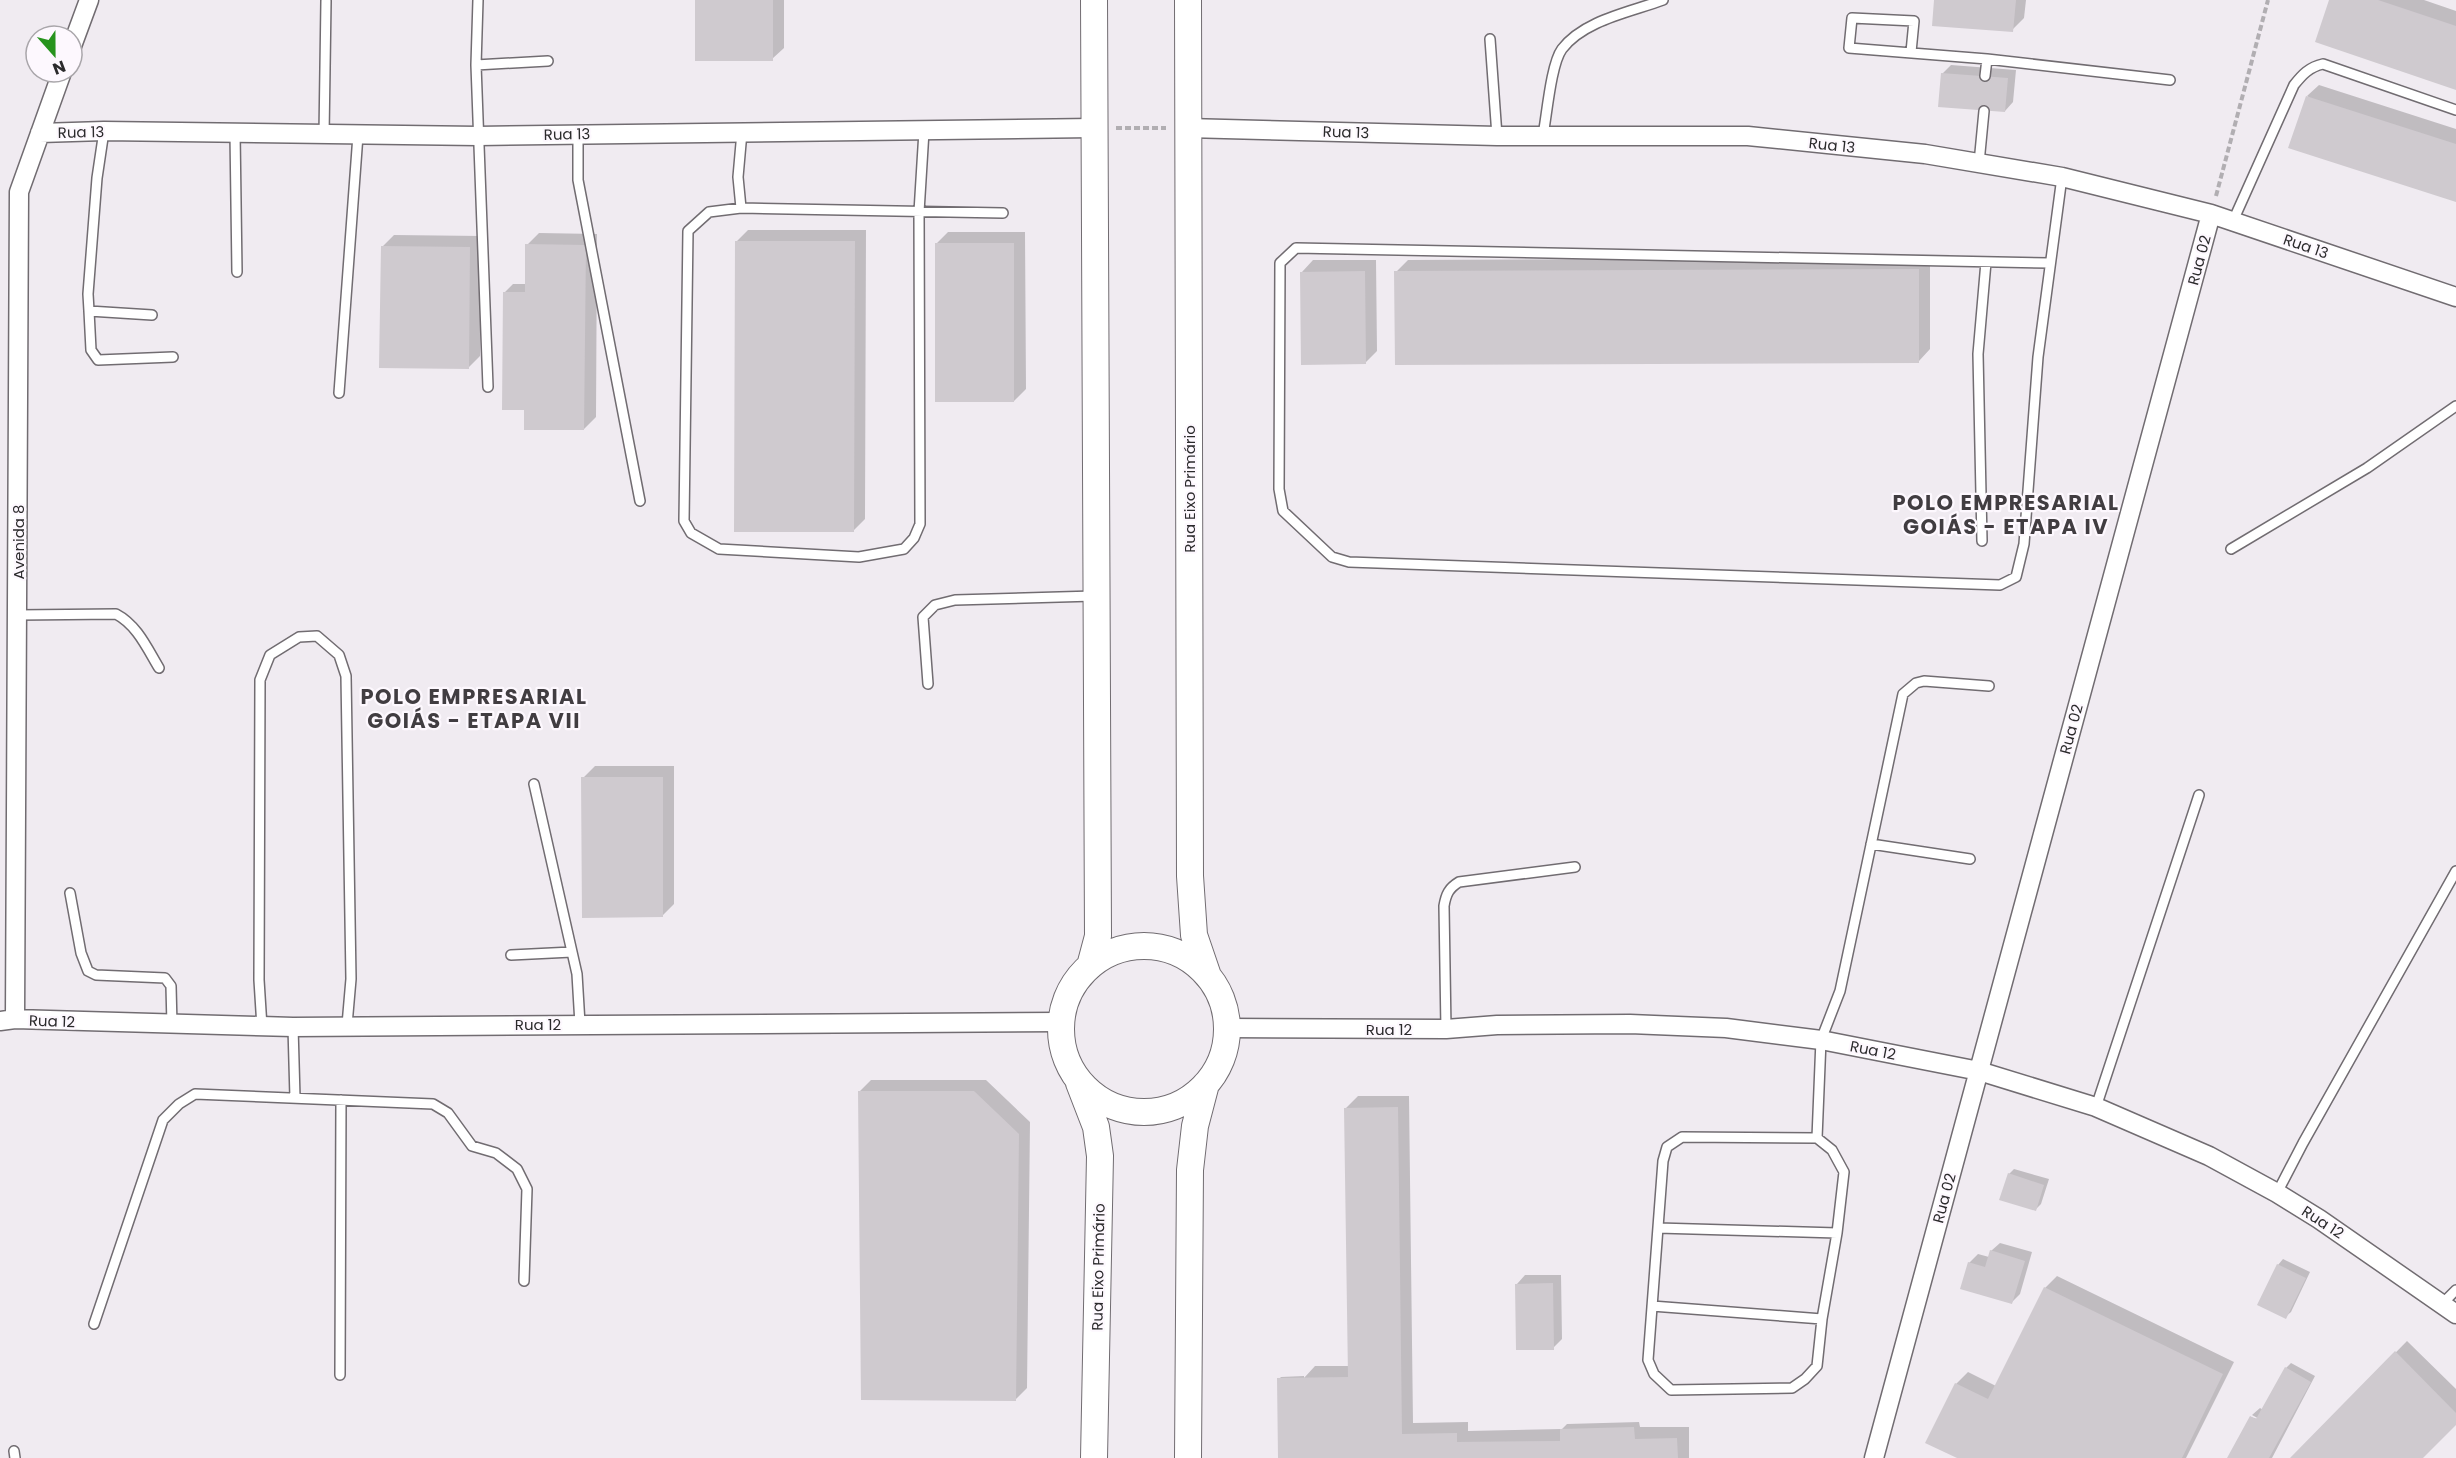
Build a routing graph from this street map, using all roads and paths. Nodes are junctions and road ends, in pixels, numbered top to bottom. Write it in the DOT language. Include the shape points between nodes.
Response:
graph roads {
  1 [pos="89,0"];
  2 [pos="478,0"];
  3 [pos="1094,0"];
  4 [pos="1188,0"];
  5 [pos="1663,0"];
  6 [pos="2268,0"];
  7 [pos="326,1"];
  8 [pos="80,24"];
  9 [pos="1490,39"];
  10 [pos="1911,52"];
  11 [pos="1987,59"];
  12 [pos="548,61"];
  13 [pos="476,65"];
  14 [pos="1985,76"];
  15 [pos="2170,80"];
  16 [pos="58,84"];
  17 [pos="1984,111"];
  18 [pos="2456,111"];
  19 [pos="1093,128"];
  20 [pos="1187,128"];
  21 [pos="104,131"];
  22 [pos="924,131"];
  23 [pos="742,132"];
  24 [pos="40,133"];
  25 [pos="235,133"];
  26 [pos="578,133"];
  27 [pos="324,135"];
  28 [pos="358,135"];
  29 [pos="1543,135"];
  30 [pos="478,136"];
  31 [pos="1497,136"];
  32 [pos="1979,163"];
  33 [pos="2062,177"];
  34 [pos="741,208"];
  35 [pos="919,212"];
  36 [pos="1003,213"];
  37 [pos="2211,214"];
  38 [pos="2233,221"];
  39 [pos="1986,262"];
  40 [pos="2049,263"];
  41 [pos="237,272"];
  42 [pos="2456,297"];
  43 [pos="89,311"];
  44 [pos="152,315"];
  45 [pos="173,357"];
  46 [pos="488,387"];
  47 [pos="339,393"];
  48 [pos="2456,406"];
  49 [pos="640,501"];
  50 [pos="1982,541"];
  51 [pos="2231,549"];
  52 [pos="1096,596"];
  53 [pos="18,615"];
  54 [pos="159,668"];
  55 [pos="928,684"];
  56 [pos="1989,686"];
  57 [pos="534,784"];
  58 [pos="2199,795"];
  59 [pos="1871,844"];
  60 [pos="1970,858"];
  61 [pos="1575,867"];
  62 [pos="2456,871"];
  63 [pos="70,893"];
  64 [pos="572,952"];
  65 [pos="511,955"];
  66 [pos="1089,966"];
  67 [pos="1208,976"];
  68 [pos="8,1020"];
  69 [pos="1061,1022"];
  70 [pos="580,1024"];
  71 [pos="172,1025"];
  72 [pos="347,1025"];
  73 [pos="262,1027"];
  74 [pos="293,1027"];
  75 [pos="1227,1028"];
  76 [pos="1446,1029"];
  77 [pos="1821,1040"];
  78 [pos="1979,1071"];
  79 [pos="1078,1080"];
  80 [pos="1206,1084"];
  81 [pos="295,1098"];
  82 [pos="341,1100"];
  83 [pos="2096,1107"];
  84 [pos="1817,1138"];
  85 [pos="2277,1193"];
  86 [pos="1658,1228"];
  87 [pos="1837,1233"];
  88 [pos="524,1281"];
  89 [pos="2456,1290"];
  90 [pos="1652,1306"];
  91 [pos="2449,1309"];
  92 [pos="1822,1319"];
  93 [pos="94,1324"];
  94 [pos="340,1375"];
  95 [pos="1094,1458"];
  96 [pos="1188,1458"];
  97 [pos="1874,1458"];
  1 -- 8 [label="street"];
  2 -- 13 [label="lane"];
  3 -- 19 [label="street"];
  4 -- 20 [label="street, Rua Eixo Primário"];
  5 -- 29 [label="lane" via="1597,24 1562,49 1555,64"];
  6 -- 37 [label="path, Rua 02"];
  7 -- 27 [label="lane"];
  9 -- 31 [label="lane"];
  10 -- 10 [label="lane" via="1849,48 1852,18 1914,21"];
  10 -- 11 [label="lane"];
  11 -- 14 [label="lane"];
  11 -- 15 [label="lane"];
  12 -- 13 [label="lane"];
  13 -- 30 [label="lane"];
  16 -- 24 [label="street, Avenida 8"];
  17 -- 32 [label="lane"];
  18 -- 38 [label="lane" via="2323,64 2316,65 2294,85"];
  19 -- 20 [label="path"];
  19 -- 22 [label="street, Rua 13"];
  19 -- 52 [label="street"];
  20 -- 31 [label="street, Rua 13"];
  20 -- 67 [label="street, Rua Eixo Primário" via="1190,876 1194,935"];
  21 -- 24 [label="street, Rua 13"];
  21 -- 25 [label="street, Rua 13"];
  21 -- 43 [label="lane" via="97,178"];
  22 -- 23 [label="street, Rua 13"];
  22 -- 35 [label="lane"];
  23 -- 26 [label="street, Rua 13"];
  23 -- 34 [label="lane" via="738,177"];
  24 -- 53 [label="street, Avenida 8" via="19,192"];
  25 -- 27 [label="street, Rua 13"];
  25 -- 41 [label="lane"];
  26 -- 30 [label="street, Rua 13"];
  26 -- 49 [label="lane" via="578,180"];
  27 -- 28 [label="street, Rua 13"];
  28 -- 30 [label="street, Rua 13"];
  28 -- 47 [label="lane"];
  29 -- 31 [label="street, Rua 13"];
  29 -- 32 [label="street, Rua 13" via="1748,136"];
  30 -- 46 [label="lane"];
  32 -- 33 [label="street, Rua 13"];
  33 -- 37 [label="street, Rua 13"];
  33 -- 40 [label="lane"];
  34 -- 35 [label="lane"];
  34 -- 35 [label="lane" via="709,212 688,231 684,520 691,533 719,549 859,557 904,549 920,524"];
  35 -- 36 [label="lane"];
  37 -- 38 [label="street, Rua 13"];
  37 -- 78 [label="street, Rua 02"];
  38 -- 42 [label="street, Rua 13"];
  39 -- 40 [label="lane"];
  39 -- 40 [label="lane" via="1296,248 1280,263 1279,489 1284,511 1317,546 1332,557 1349,562 2000,585 2016,578 2024,544"];
  39 -- 50 [label="lane" via="1978,354"];
  43 -- 44 [label="lane"];
  43 -- 45 [label="lane" via="92,350 98,360"];
  48 -- 51 [label="lane" via="2367,468"];
  52 -- 55 [label="lane" via="955,600 935,605 923,617"];
  52 -- 66 [label="street" via="1098,936"];
  53 -- 54 [label="lane" via="116,614 135,630"];
  53 -- 68 [label="street, Avenida 8"];
  56 -- 59 [label="lane" via="1924,681 1903,694"];
  57 -- 64 [label="lane"];
  58 -- 83 [label="lane"];
  59 -- 60 [label="lane"];
  59 -- 77 [label="lane" via="1840,991"];
  61 -- 76 [label="lane" via="1451,886 1444,906"];
  62 -- 85 [label="lane"];
  63 -- 71 [label="lane" via="88,971 96,975 165,978 171,986"];
  64 -- 65 [label="lane"];
  64 -- 70 [label="lane"];
  66 -- 67 [label="street" via="1112,952 1138,946 1164,948 1189,959"];
  66 -- 69 [label="street" via="1065,1001"];
  67 -- 75 [label="street" via="1219,992"];
  68 -- 71 [label="street, Rua 12"];
  69 -- 70 [label="street, Rua 12"];
  69 -- 79 [label="street" via="1064,1052"];
  70 -- 72 [label="street, Rua 12"];
  71 -- 73 [label="street, Rua 12"];
  72 -- 73 [label="lane" via="351,979 346,676 339,655 317,636 299,637 270,655 260,680"];
  72 -- 74 [label="street, Rua 12"];
  73 -- 74 [label="street, Rua 12"];
  74 -- 81 [label="lane"];
  75 -- 76 [label="street, Rua 12"];
  75 -- 80 [label="street" via="1218,1067"];
  76 -- 77 [label="street, Rua 12" via="1630,1024 1726,1028"];
  77 -- 78 [label="street, Rua 12"];
  77 -- 84 [label="lane"];
  78 -- 83 [label="street, Rua 12"];
  78 -- 97 [label="street, Rua 02"];
  79 -- 80 [label="street" via="1110,1104 1141,1112 1165,1109 1188,1100"];
  79 -- 95 [label="street, Rua Eixo Primário" via="1096,1127 1100,1156"];
  80 -- 96 [label="street" via="1195,1126 1190,1170"];
  81 -- 82 [label="lane"];
  81 -- 93 [label="lane" via="195,1094 164,1120"];
  82 -- 88 [label="lane" via="433,1104 448,1113 472,1146 496,1153 517,1169 527,1189"];
  82 -- 94 [label="lane"];
  83 -- 85 [label="street, Rua 12" via="2209,1156"];
  84 -- 86 [label="lane" via="1682,1137 1667,1147 1663,1161"];
  84 -- 87 [label="lane" via="1832,1150 1844,1172"];
  85 -- 91 [label="street, Rua 12"];
  86 -- 87 [label="lane"];
  86 -- 90 [label="lane"];
  87 -- 92 [label="lane"];
  89 -- 91 [label="lane"];
  90 -- 92 [label="lane"];
  90 -- 92 [label="lane" via="1648,1360 1654,1374 1671,1390 1792,1388 1817,1366"];
}
